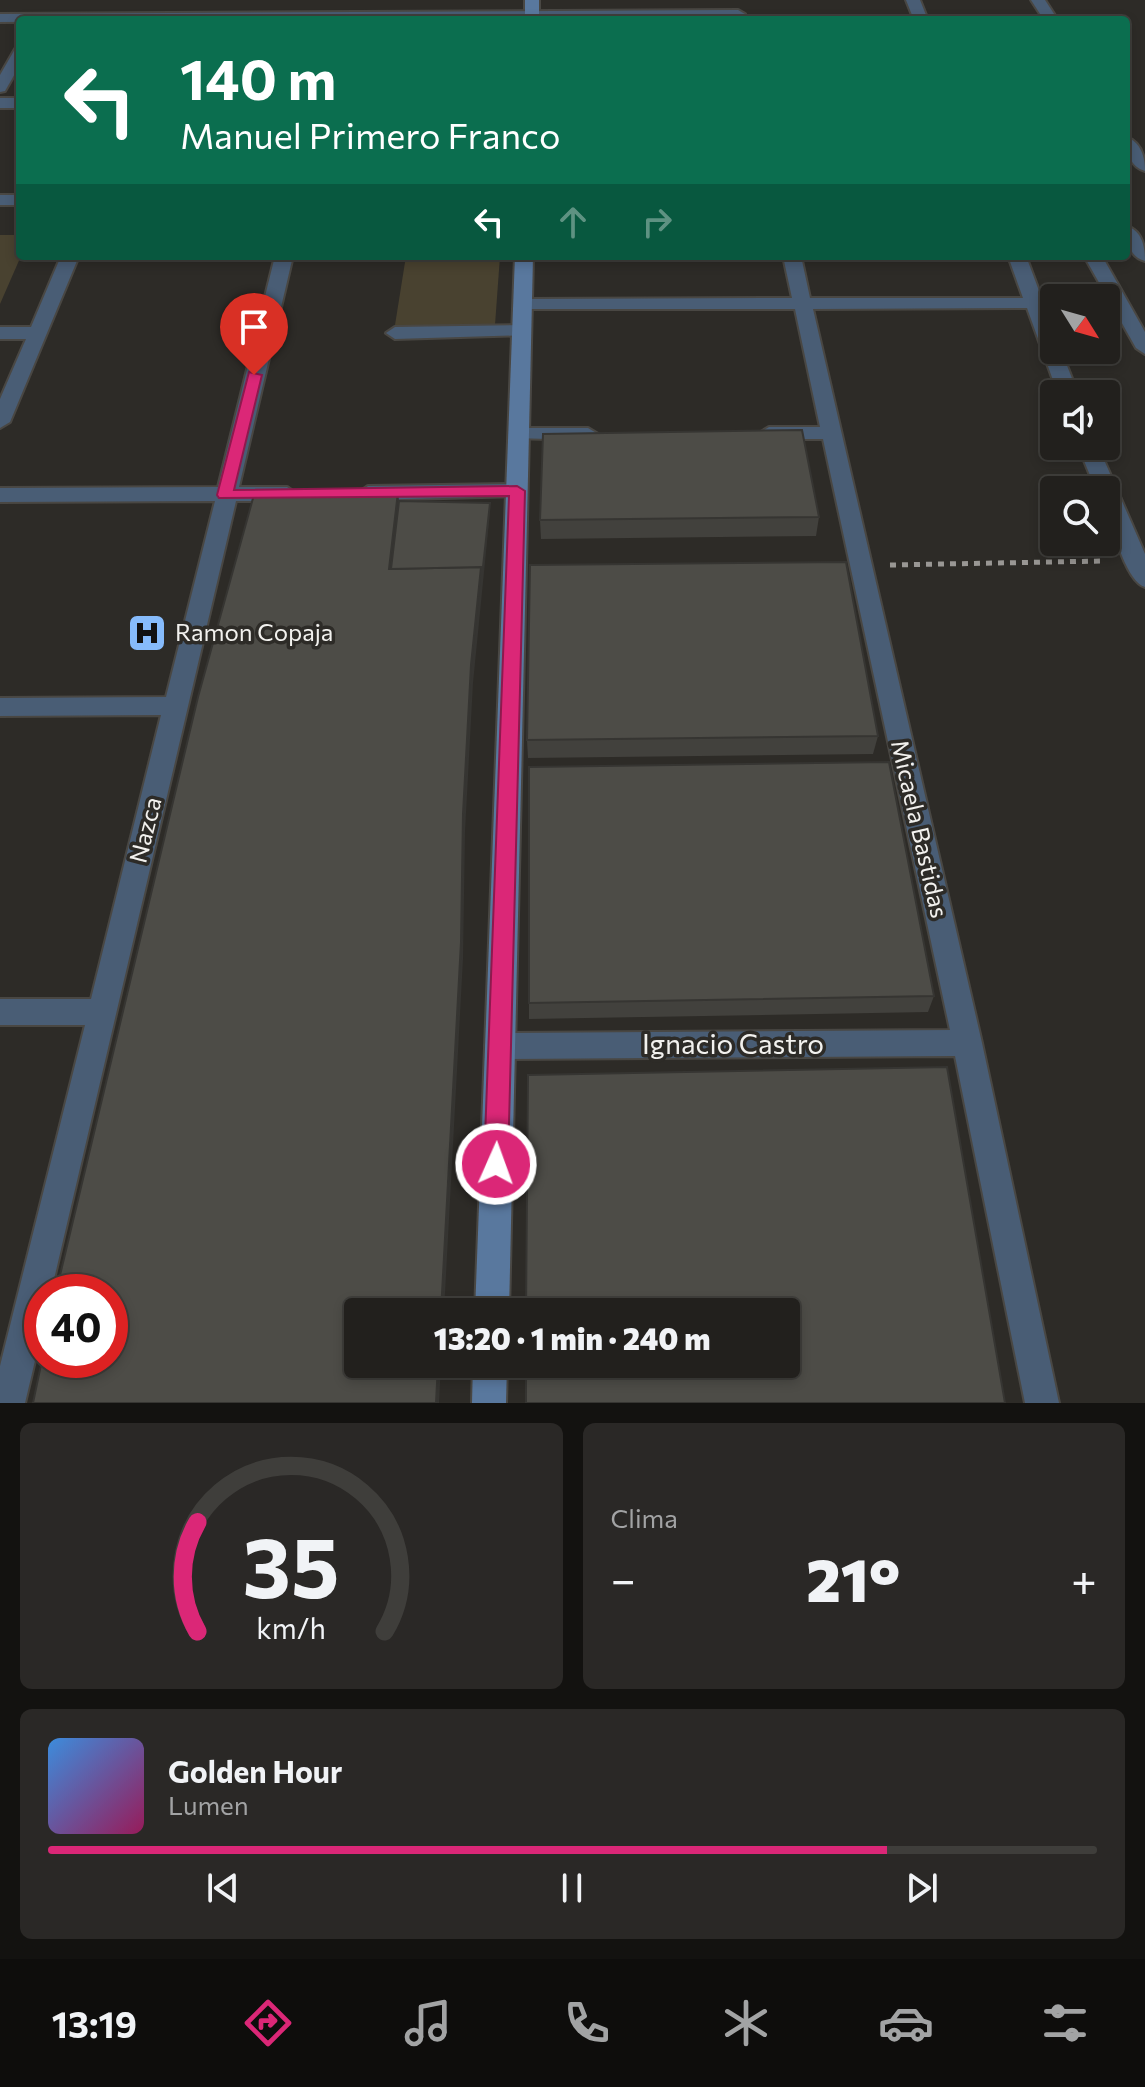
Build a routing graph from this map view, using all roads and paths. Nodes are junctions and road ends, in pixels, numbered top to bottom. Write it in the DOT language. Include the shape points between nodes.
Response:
graph roads {
  1 [pos="629,7"];
  2 [pos="738,11"];
  3 [pos="532,12"];
  4 [pos="405,16"];
  5 [pos="16,59"];
  6 [pos="0,88"];
  7 [pos="1130,147"];
  8 [pos="1145,166"];
  9 [pos="1130,236"];
  10 [pos="1145,256"];
  11 [pos="68,260"];
  12 [pos="283,260"];
  13 [pos="524,260"];
  14 [pos="793,260"];
  15 [pos="1018,260"];
  16 [pos="1095,260"];
  17 [pos="803,303"];
  18 [pos="1032,303"];
  19 [pos="523,304"];
  20 [pos="522,331"];
  21 [pos="0,333"];
  22 [pos="37,333"];
  23 [pos="395,333"];
  24 [pos="1145,348"];
  25 [pos="1062,380"];
  26 [pos="0,422"];
  27 [pos="754,433"];
  28 [pos="832,433"];
  29 [pos="519,434"];
  30 [pos="613,434"];
  31 [pos="1094,460"];
  32 [pos="517,491"];
  33 [pos="348,493"];
  34 [pos="302,494"];
  35 [pos="0,495"];
  36 [pos="225,495"];
  37 [pos="1142,565"];
  38 [pos="853,566"];
  39 [pos="176,706"];
  40 [pos="0,707"];
  41 [pos="0,1012"];
  42 [pos="102,1012"];
  43 [pos="967,1043"];
  44 [pos="500,1046"];
  45 [pos="492,1298"];
  46 [pos="490,1378"];
  47 [pos="8,1403"];
  48 [pos="489,1403"];
  49 [pos="1042,1403"];
  1 -- 2 [label="street"];
  1 -- 3 [label="street"];
  3 -- 4 [label="street"];
  5 -- 6 [label="street"];
  7 -- 8 [label="street"];
  9 -- 10 [label="street"];
  11 -- 22 [label="street"];
  12 -- 36 [label="street, Nazca"];
  13 -- 19 [label="street"];
  14 -- 17 [label="street, Micaela Bastidas"];
  15 -- 18 [label="street"];
  16 -- 24 [label="street"];
  17 -- 18 [label="street"];
  17 -- 19 [label="street"];
  17 -- 28 [label="street, Micaela Bastidas"];
  18 -- 25 [label="street"];
  19 -- 20 [label="street"];
  20 -- 23 [label="street"];
  20 -- 29 [label="street"];
  21 -- 22 [label="street"];
  22 -- 26 [label="street"];
  27 -- 28 [label="street"];
  28 -- 38 [label="street, Micaela Bastidas"];
  29 -- 30 [label="street"];
  29 -- 32 [label="street"];
  31 -- 37 [label="street"];
  32 -- 33 [label="street"];
  32 -- 44 [label="street" via="523,565"];
  34 -- 36 [label="street"];
  35 -- 36 [label="street"];
  36 -- 39 [label="street, Nazca"];
  37 -- 38 [label="path"];
  38 -- 43 [label="street, Micaela Bastidas"];
  39 -- 40 [label="street"];
  39 -- 42 [label="street, Nazca"];
  41 -- 42 [label="street"];
  42 -- 47 [label="street, Nazca"];
  43 -- 44 [label="street, Ignacio Castro"];
  43 -- 49 [label="street, Micaela Bastidas"];
  44 -- 45 [label="street"];
  46 -- 48 [label="street"];
}
